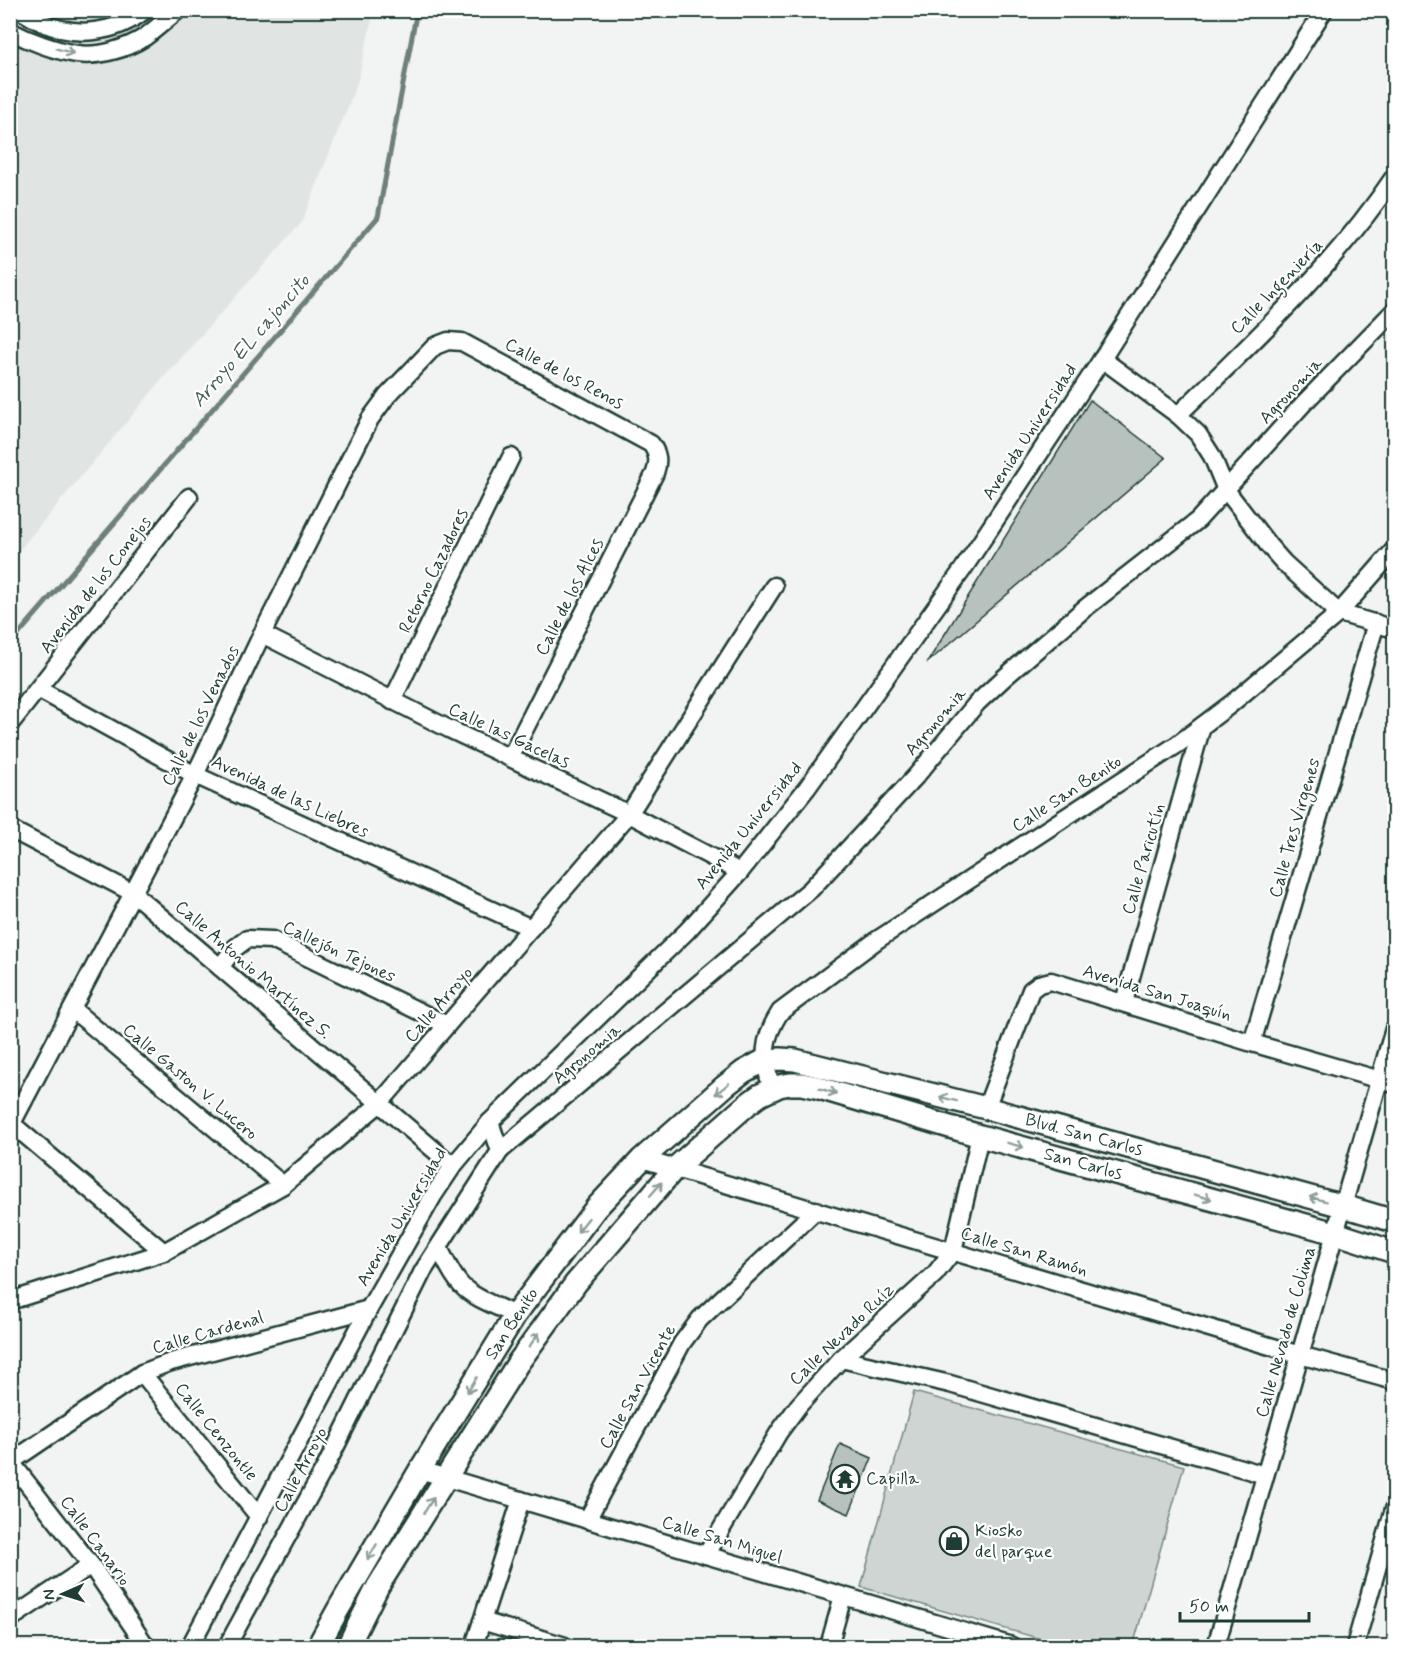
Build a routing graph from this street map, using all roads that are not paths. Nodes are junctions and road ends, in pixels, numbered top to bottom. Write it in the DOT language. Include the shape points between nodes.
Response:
graph roads {
  1 [pos="20,10"];
  2 [pos="145,10"];
  3 [pos="178,10"];
  4 [pos="1324,10"];
  5 [pos="10,31"];
  6 [pos="1395,177"];
  7 [pos="1395,311"];
  8 [pos="448,341"];
  9 [pos="1101,359"];
  10 [pos="1178,415"];
  11 [pos="657,452"];
  12 [pos="512,457"];
  13 [pos="1226,490"];
  14 [pos="189,497"];
  15 [pos="1395,550"];
  16 [pos="774,586"];
  17 [pos="1339,613"];
  18 [pos="1376,623"];
  19 [pos="1395,629"];
  20 [pos="262,634"];
  21 [pos="39,689"];
  22 [pos="392,701"];
  23 [pos="10,724"];
  24 [pos="1202,726"];
  25 [pos="510,758"];
  26 [pos="195,775"];
  27 [pos="629,814"];
  28 [pos="10,829"];
  29 [pos="740,872"];
  30 [pos="134,893"];
  31 [pos="531,928"];
  32 [pos="220,967"];
  33 [pos="1124,1002"];
  34 [pos="72,1010"];
  35 [pos="447,1025"];
  36 [pos="1395,1029"];
  37 [pos="1252,1043"];
  38 [pos="768,1060"];
  39 [pos="1387,1082"];
  40 [pos="771,1089"];
  41 [pos="379,1104"];
  42 [pos="986,1108"];
  43 [pos="490,1122"];
  44 [pos="11,1126"];
  45 [pos="980,1136"];
  46 [pos="500,1151"];
  47 [pos="642,1159"];
  48 [pos="453,1166"];
  49 [pos="675,1168"];
  50 [pos="283,1185"];
  51 [pos="1343,1206"];
  52 [pos="816,1210"];
  53 [pos="1395,1221"];
  54 [pos="1335,1233"];
  55 [pos="439,1248"];
  56 [pos="953,1251"];
  57 [pos="164,1252"];
  58 [pos="1395,1252"];
  59 [pos="10,1301"];
  60 [pos="369,1309"];
  61 [pos="515,1315"];
  62 [pos="1300,1355"];
  63 [pos="841,1359"];
  64 [pos="142,1373"];
  65 [pos="1395,1381"];
  66 [pos="11,1462"];
  67 [pos="420,1470"];
  68 [pos="1265,1475"];
  69 [pos="446,1478"];
  70 [pos="521,1500"];
  71 [pos="1395,1509"];
  72 [pos="259,1517"];
  73 [pos="587,1520"];
  74 [pos="706,1555"];
  75 [pos="91,1565"];
  76 [pos="843,1596"];
  77 [pos="10,1619"];
  78 [pos="482,1621"];
  79 [pos="962,1639"];
  80 [pos="146,1647"];
  81 [pos="190,1647"];
  82 [pos="227,1647"];
  83 [pos="318,1647"];
  84 [pos="348,1647"];
  85 [pos="474,1647"];
  86 [pos="565,1647"];
  87 [pos="829,1647"];
  88 [pos="1012,1647"];
  89 [pos="1215,1647"];
  90 [pos="1355,1647"];
  1 -- 2 [label="street" via="41,23 87,32 132,21"];
  5 -- 3 [label="street, one-way" via="78,55 104,53 144,38"];
  4 -- 9 [label="street, Avenida Universidad"];
  6 -- 10 [label="street, Calle Ingeniería" via="1338,252"];
  7 -- 13 [label="street, Agronomia"];
  8 -- 11 [label="street, Calle de los Renos" via="462,342 651,444"];
  8 -- 20 [label="street, Calle de los Venados" via="435,346 387,396 370,420"];
  9 -- 10 [label="street"];
  9 -- 29 [label="street, Avenida Universidad" via="963,569 807,788"];
  10 -- 13 [label="street" via="1198,434"];
  11 -- 25 [label="street, Calle de los Alces" via="659,463 655,473"];
  12 -- 22 [label="street, Retorno Cazadores"];
  13 -- 17 [label="street" via="1284,563"];
  13 -- 46 [label="street, Agronomia" via="1198,520 1084,609 978,702 811,890"];
  14 -- 21 [label="street, Avenida de los Conejos"];
  15 -- 17 [label="street, Calle San Benito"];
  16 -- 27 [label="street, Calle Arroyo"];
  17 -- 18 [label="street"];
  17 -- 24 [label="street, Calle San Benito"];
  18 -- 19 [label="street"];
  18 -- 37 [label="street, Calle Tres Virgenes"];
  20 -- 22 [label="street, Calle las Gacelas"];
  20 -- 26 [label="street, Calle de los Venados"];
  21 -- 23 [label="street, Avenida de los Conejos"];
  21 -- 26 [label="street, Avenida de las Liebres"];
  22 -- 25 [label="street, Calle las Gacelas"];
  24 -- 33 [label="street, Calle Paricutín"];
  24 -- 38 [label="street, Calle San Benito" via="878,940 780,1012 769,1034 765,1054"];
  25 -- 27 [label="street, Calle las Gacelas"];
  26 -- 30 [label="street, Calle de los Venados"];
  26 -- 31 [label="street, Avenida de las Liebres"];
  27 -- 29 [label="street, Calle las Gacelas"];
  27 -- 31 [label="street, Calle Arroyo"];
  28 -- 30 [label="street, Calle Antonio Martínez S."];
  29 -- 43 [label="street, Avenida Universidad" via="687,931"];
  30 -- 32 [label="street, Calle Antonio Martínez S."];
  30 -- 34 [label="street, Calle de los Venados"];
  31 -- 35 [label="street, Calle Arroyo"];
  32 -- 35 [label="street, Callejón Tejones" via="247,939 272,940"];
  32 -- 41 [label="street, Calle Antonio Martínez S."];
  33 -- 37 [label="street, Avenida San Joaquín"];
  33 -- 42 [label="street, Avenida San Joaquín" via="1051,981 1031,990"];
  34 -- 44 [label="street, Calle de los Venados"];
  34 -- 50 [label="street, Calle Gaston V. Lucero"];
  35 -- 41 [label="street, Calle Arroyo"];
  36 -- 39 [label="street, Calle Nevado de Colima"];
  37 -- 39 [label="street, Avenida San Joaquín"];
  38 -- 40 [label="street"];
  42 -- 38 [label="main road, Blvd. San Carlos, one-way" via="795,1060"];
  38 -- 47 [label="main road, San Benito, one-way" via="724,1086"];
  39 -- 51 [label="street, Calle Nevado de Colima"];
  40 -- 45 [label="main road, San Carlos, one-way" via="802,1084"];
  40 -- 49 [label="main road, San Benito" via="749,1102"];
  41 -- 48 [label="street, Calle Antonio Martínez S."];
  41 -- 50 [label="street, Calle Arroyo"];
  51 -- 42 [label="main road, Blvd. San Carlos, one-way"];
  43 -- 46 [label="street"];
  43 -- 48 [label="street, Avenida Universidad"];
  44 -- 57 [label="street"];
  45 -- 54 [label="main road, San Carlos, one-way"];
  45 -- 56 [label="street, Calle Nevado Ruíz"];
  46 -- 55 [label="street, Calle Arroyo"];
  47 -- 49 [label="street, Calle San Ramón"];
  47 -- 61 [label="main road, San Benito, one-way" via="596,1208"];
  48 -- 60 [label="street, Avenida Universidad"];
  49 -- 52 [label="street, Calle San Ramón"];
  69 -- 49 [label="main road, San Benito, one-way" via="518,1363 576,1283"];
  50 -- 57 [label="street, Calle Arroyo"];
  51 -- 53 [label="main road, Blvd. San Carlos"];
  51 -- 54 [label="street, Calle Nevado de Colima"];
  52 -- 56 [label="street, Calle San Ramón"];
  52 -- 73 [label="street, Calle San Vicente" via="700,1319 682,1342"];
  54 -- 58 [label="main road, San Carlos"];
  54 -- 62 [label="street, Calle Nevado de Colima"];
  55 -- 61 [label="street" via="462,1287"];
  55 -- 82 [label="street, Calle Arroyo"];
  56 -- 62 [label="street, Calle San Ramón"];
  56 -- 63 [label="street, Calle Nevado Ruíz" via="935,1274"];
  57 -- 59 [label="street, Calle Arroyo"];
  60 -- 64 [label="street, Calle Cardenal"];
  60 -- 72 [label="street, Avenida Universidad"];
  61 -- 67 [label="main road, San Benito, one-way"];
  62 -- 65 [label="street, Calle San Ramón"];
  62 -- 68 [label="street, Calle Nevado de Colima"];
  63 -- 68 [label="street" via="950,1384"];
  63 -- 74 [label="street, Calle Nevado Ruíz" via="779,1432"];
  64 -- 66 [label="street, Calle Cardenal"];
  64 -- 72 [label="street, Calle Cenzontle"];
  66 -- 75 [label="street, Calle Canario"];
  67 -- 69 [label="street, Calle San Miguel"];
  67 -- 83 [label="main road, San Benito, one-way"];
  68 -- 89 [label="street, Calle Nevado de Colima"];
  69 -- 70 [label="street, Calle San Miguel"];
  84 -- 69 [label="main road, San Benito, one-way" via="378,1586"];
  70 -- 73 [label="street, Calle San Miguel"];
  70 -- 78 [label="street"];
  71 -- 90 [label="street"];
  72 -- 81 [label="street, Avenida Universidad"];
  73 -- 74 [label="street, Calle San Miguel"];
  74 -- 76 [label="street, Calle San Miguel"];
  75 -- 77 [label="street"];
  75 -- 80 [label="street, Calle Canario"];
  76 -- 79 [label="street, Calle San Miguel"];
  76 -- 87 [label="street"];
  78 -- 85 [label="street"];
  78 -- 86 [label="street"];
  79 -- 88 [label="street, Calle San Miguel"];
}
